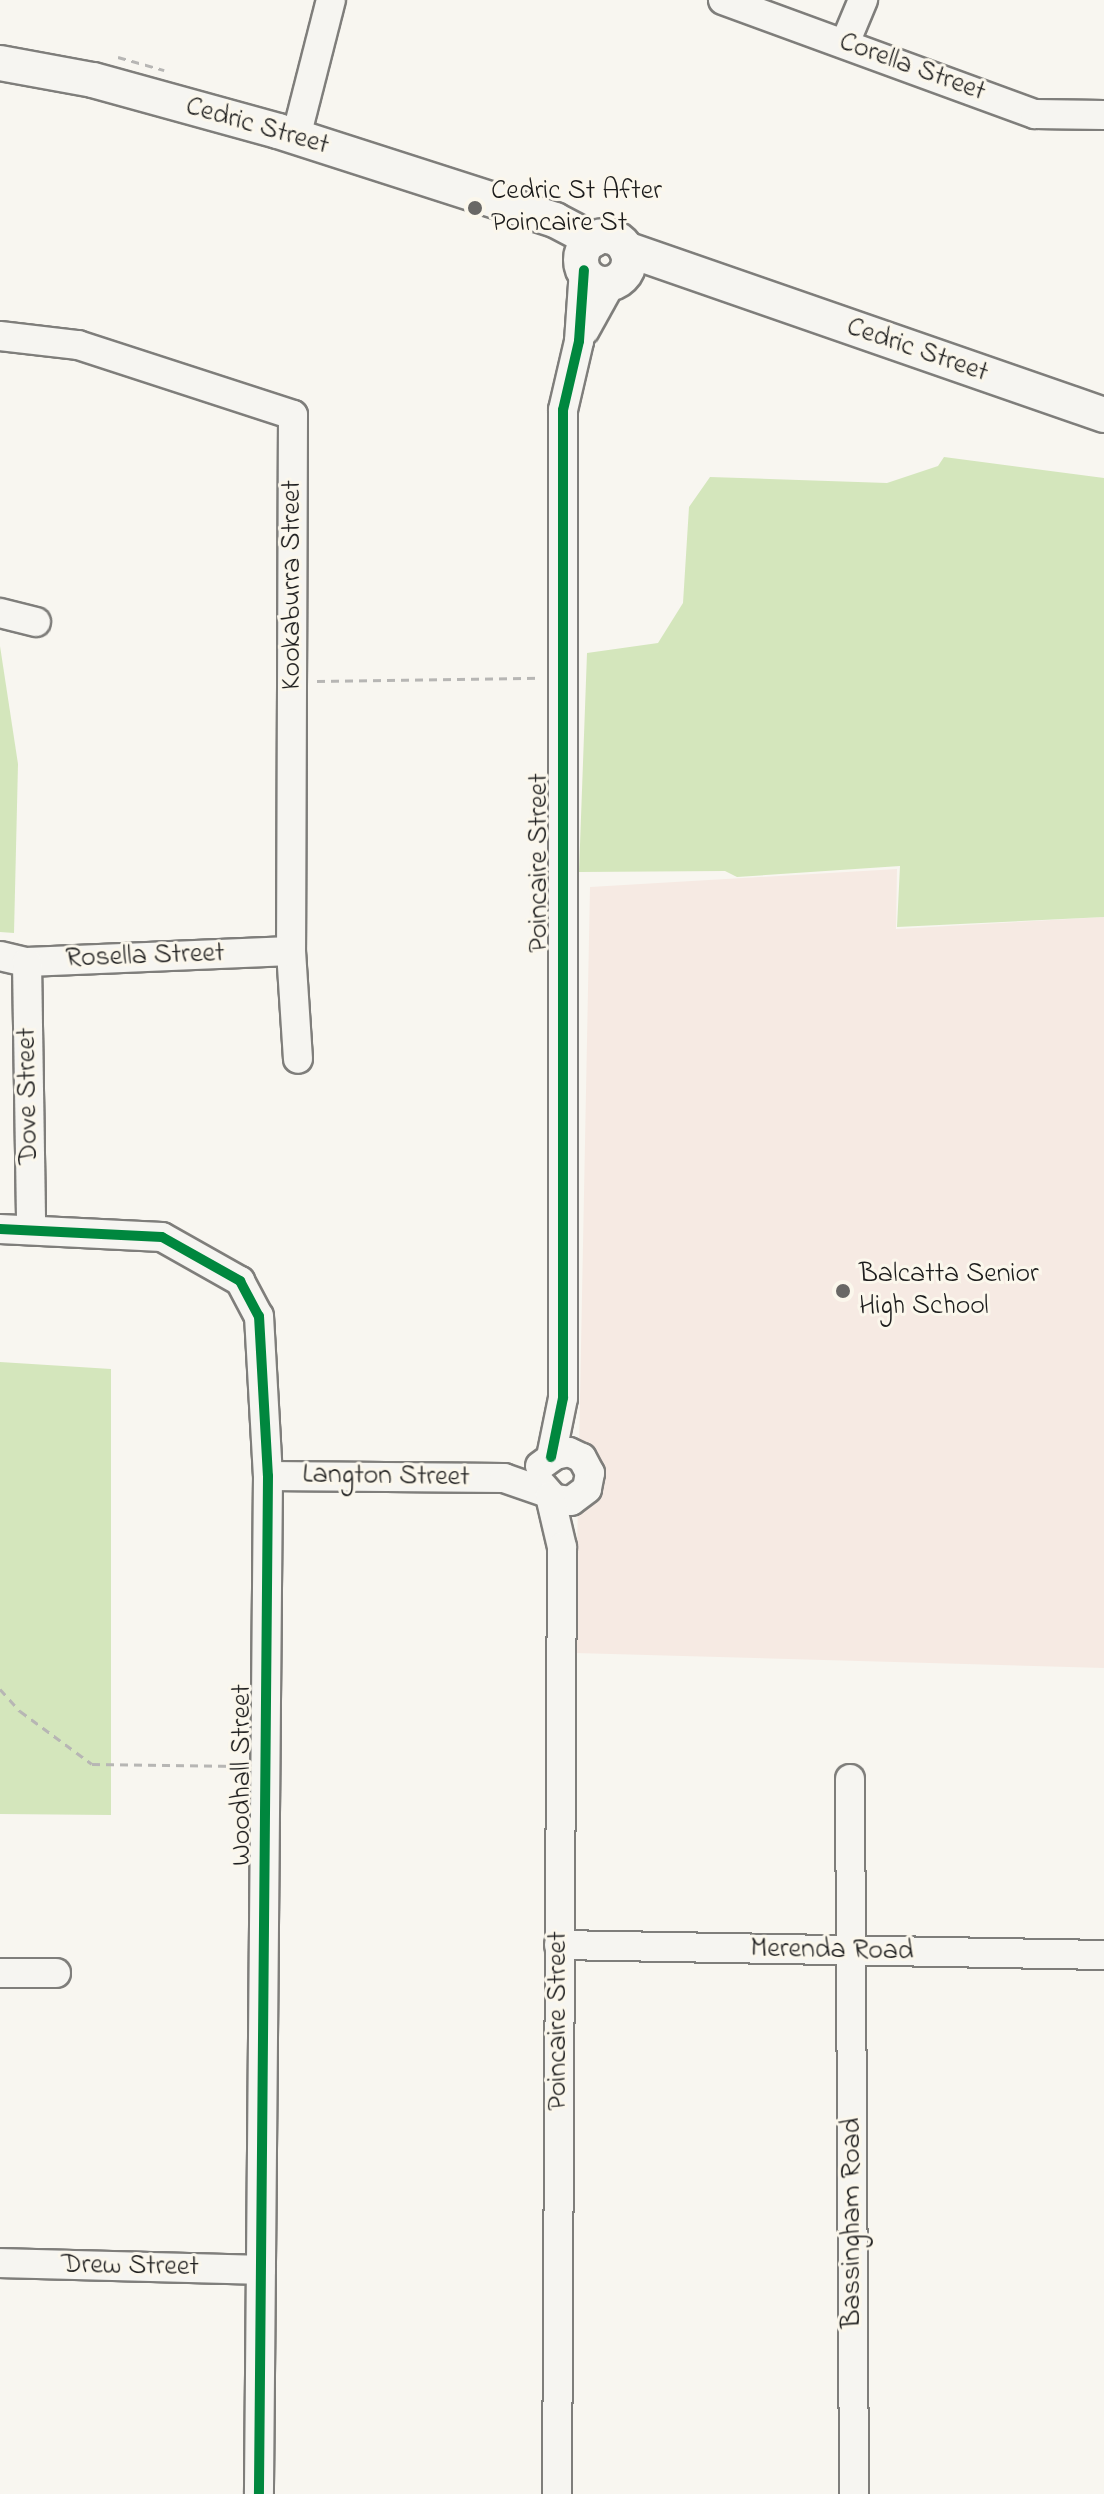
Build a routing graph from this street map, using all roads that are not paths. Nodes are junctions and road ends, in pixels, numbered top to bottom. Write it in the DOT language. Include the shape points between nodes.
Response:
graph roads {
  1 [pos="331,0"];
  2 [pos="723,0"];
  3 [pos="863,0"];
  4 [pos="845,43"];
  5 [pos="0,63"];
  6 [pos="1104,115"];
  7 [pos="287,134"];
  8 [pos="603,263"];
  9 [pos="0,336"];
  10 [pos="1104,415"];
  11 [pos="0,613"];
  12 [pos="36,622"];
  13 [pos="291,951"];
  14 [pos="13,959"];
  15 [pos="298,1059"];
  16 [pos="0,1229"];
  17 [pos="31,1230"];
  18 [pos="563,1398"];
  19 [pos="547,1461"];
  20 [pos="585,1462"];
  21 [pos="268,1476"];
  22 [pos="504,1478"];
  23 [pos="548,1494"];
  24 [pos="579,1498"];
  25 [pos="562,1547"];
  26 [pos="850,1779"];
  27 [pos="559,1945"];
  28 [pos="852,1952"];
  29 [pos="1104,1955"];
  30 [pos="0,1973"];
  31 [pos="56,1973"];
  32 [pos="0,2263"];
  33 [pos="261,2270"];
  34 [pos="259,2494"];
  35 [pos="557,2494"];
  36 [pos="854,2494"];
  1 -- 7 [label="street" via="315,49 300,66"];
  2 -- 4 [label="street, Corella Street"];
  3 -- 4 [label="street"];
  4 -- 6 [label="street, Corella Street" via="1035,114"];
  5 -- 7 [label="main road, Cedric Street" via="93,80"];
  7 -- 8 [label="main road, Cedric Street" via="509,209"];
  8 -- 10 [label="main road, Cedric Street" via="730,287"];
  8 -- 18 [label="street, Poincaire Street" via="563,410"];
  9 -- 13 [label="street, Kookaburra Street" via="78,345 293,415"];
  11 -- 12 [label="street"];
  13 -- 14 [label="street, Rosella Street"];
  13 -- 15 [label="street, Kookaburra Street"];
  14 -- 17 [label="street, Dove Street"];
  16 -- 17 [label="street, Woodhall Street"];
  17 -- 21 [label="street, Woodhall Street" via="162,1237 240,1281 259,1316"];
  18 -- 19 [label="street, Poincaire Street"];
  18 -- 20 [label="street, Poincaire Street"];
  19 -- 20 [label="street" via="569,1452"];
  19 -- 22 [label="street, Langton Street"];
  19 -- 23 [label="street" via="541,1479"];
  20 -- 24 [label="street" via="590,1481"];
  21 -- 22 [label="street, Langton Street"];
  21 -- 33 [label="street, Woodhall Street"];
  22 -- 23 [label="street, Langton Street"];
  23 -- 24 [label="street" via="562,1501"];
  23 -- 25 [label="street, Poincaire Street"];
  24 -- 25 [label="street, Poincaire Street"];
  25 -- 27 [label="street, Poincaire Street"];
  26 -- 28 [label="street, Bassingham Road"];
  27 -- 28 [label="street, Merenda Road"];
  27 -- 35 [label="street, Poincaire Street"];
  28 -- 29 [label="street, Merenda Road"];
  28 -- 36 [label="street, Bassingham Road"];
  30 -- 31 [label="street"];
  32 -- 33 [label="street, Drew Street"];
  33 -- 34 [label="street, Woodhall Street"];
}
